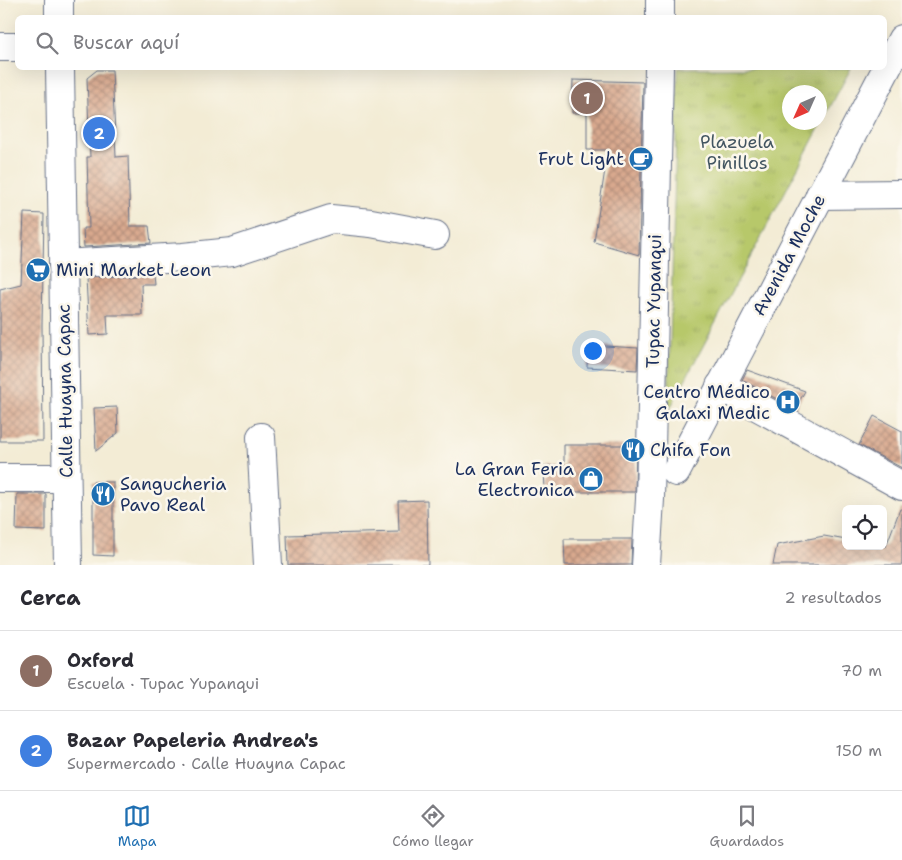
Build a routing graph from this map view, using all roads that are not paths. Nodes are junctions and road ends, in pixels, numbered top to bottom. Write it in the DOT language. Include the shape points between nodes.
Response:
graph roads {
  1 [pos="59,0"];
  2 [pos="660,0"];
  3 [pos="59,15"];
  4 [pos="660,15"];
  5 [pos="902,29"];
  6 [pos="887,30"];
  7 [pos="902,39"];
  8 [pos="0,47"];
  9 [pos="15,47"];
  10 [pos="887,68"];
  11 [pos="60,70"];
  12 [pos="659,70"];
  13 [pos="886,70"];
  14 [pos="902,194"];
  15 [pos="820,195"];
  16 [pos="436,235"];
  17 [pos="63,264"];
  18 [pos="720,386"];
  19 [pos="261,437"];
  20 [pos="676,472"];
  21 [pos="0,478"];
  22 [pos="66,478"];
  23 [pos="902,486"];
  24 [pos="68,565"];
  25 [pos="268,565"];
  26 [pos="646,565"];
  1 -- 3 [label="street"];
  2 -- 4 [label="street"];
  5 -- 6 [label="street"];
  7 -- 10 [label="street, Avenida Moche"];
  8 -- 9 [label="street"];
  11 -- 17 [label="street, Calle Huayna Capac"];
  12 -- 26 [label="street, Tupac Yupanqui"];
  13 -- 15 [label="street, Avenida Moche"];
  14 -- 15 [label="street"];
  15 -- 18 [label="street, Avenida Moche"];
  16 -- 17 [label="street" via="371,223 331,220 232,252"];
  17 -- 22 [label="street, Calle Huayna Capac"];
  18 -- 20 [label="street, Avenida Moche"];
  18 -- 23 [label="street"];
  19 -- 25 [label="street"];
  21 -- 22 [label="street"];
  22 -- 24 [label="street, Calle Huayna Capac"];
}
